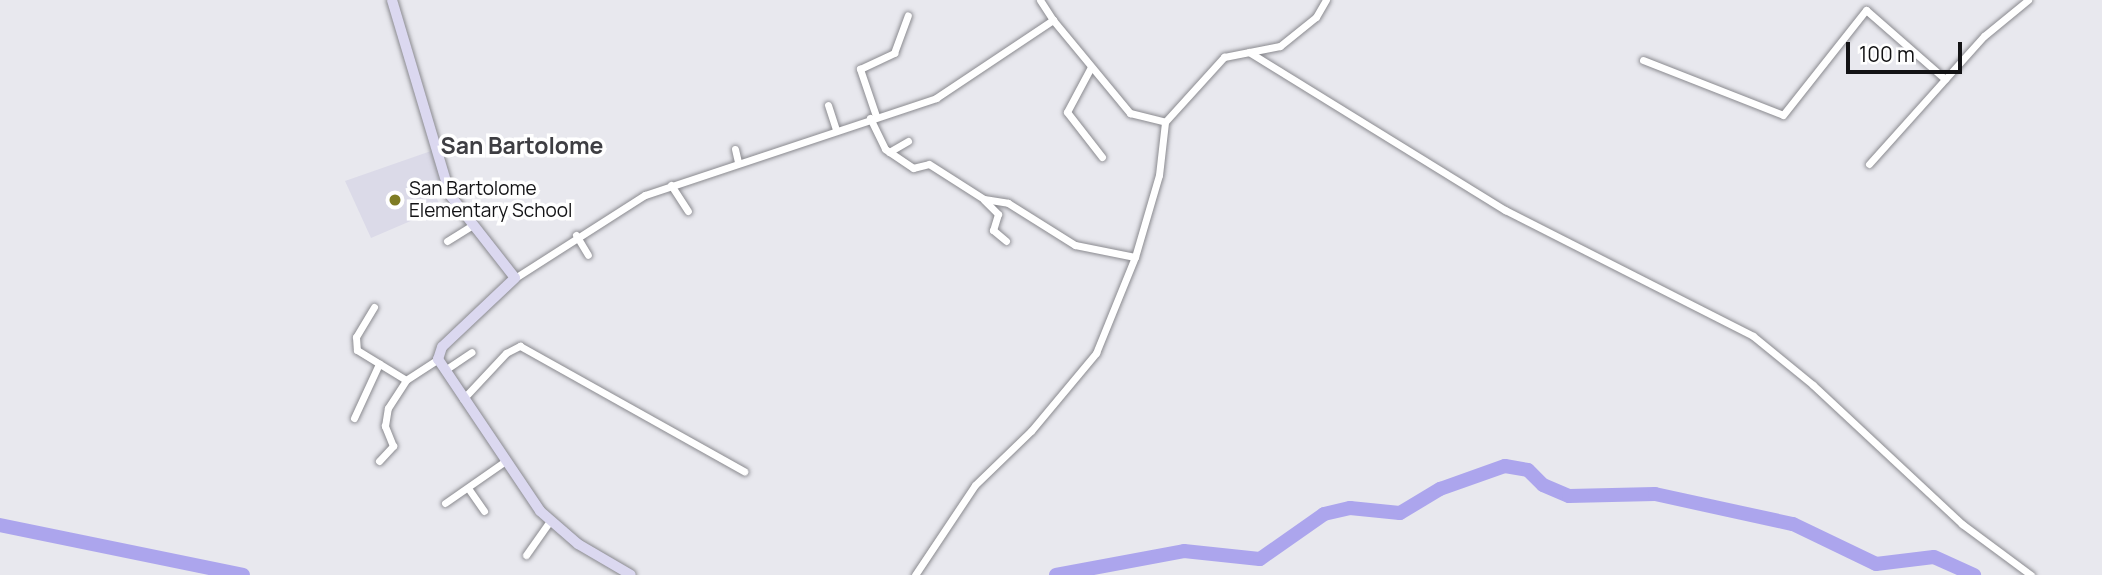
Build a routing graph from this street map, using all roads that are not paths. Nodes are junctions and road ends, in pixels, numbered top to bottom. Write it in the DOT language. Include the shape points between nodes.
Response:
graph roads {
  1 [pos="392,0"];
  2 [pos="1040,0"];
  3 [pos="1326,0"];
  4 [pos="2028,0"];
  5 [pos="908,15"];
  6 [pos="1053,20"];
  7 [pos="1249,52"];
  8 [pos="1643,60"];
  9 [pos="1091,67"];
  10 [pos="1945,79"];
  11 [pos="828,105"];
  12 [pos="873,117"];
  13 [pos="1165,122"];
  14 [pos="836,130"];
  15 [pos="908,141"];
  16 [pos="735,149"];
  17 [pos="889,152"];
  18 [pos="1102,157"];
  19 [pos="738,162"];
  20 [pos="1869,164"];
  21 [pos="671,185"];
  22 [pos="984,199"];
  23 [pos="688,211"];
  24 [pos="471,226"];
  25 [pos="576,235"];
  26 [pos="447,241"];
  27 [pos="1006,241"];
  28 [pos="588,255"];
  29 [pos="1135,257"];
  30 [pos="515,278"];
  31 [pos="374,307"];
  32 [pos="472,352"];
  33 [pos="438,359"];
  34 [pos="379,364"];
  35 [pos="445,370"];
  36 [pos="406,380"];
  37 [pos="463,400"];
  38 [pos="354,418"];
  39 [pos="380,461"];
  40 [pos="504,462"];
  41 [pos="744,471"];
  42 [pos="468,488"];
  43 [pos="445,503"];
  44 [pos="484,511"];
  45 [pos="550,521"];
  46 [pos="526,555"];
  47 [pos="631,575"];
  48 [pos="915,575"];
  49 [pos="2031,575"];
  1 -- 24 [label="street" via="444,179"];
  2 -- 6 [label="street"];
  3 -- 7 [label="street" via="1317,17 1280,46"];
  4 -- 10 [label="street" via="1984,36"];
  5 -- 12 [label="street" via="894,53 860,69"];
  6 -- 9 [label="street"];
  6 -- 12 [label="street" via="936,98"];
  7 -- 13 [label="street" via="1224,57"];
  7 -- 49 [label="street" via="1505,210 1753,336 1813,385 1962,524"];
  8 -- 10 [label="street" via="1783,114 1866,10"];
  9 -- 13 [label="street" via="1130,113"];
  9 -- 18 [label="street" via="1067,112"];
  10 -- 20 [label="street"];
  11 -- 14 [label="street"];
  12 -- 14 [label="street"];
  12 -- 17 [label="street"];
  13 -- 29 [label="street" via="1159,175"];
  14 -- 19 [label="street"];
  15 -- 17 [label="street"];
  16 -- 19 [label="street"];
  17 -- 22 [label="street" via="915,168 929,164"];
  19 -- 21 [label="street"];
  21 -- 23 [label="street"];
  21 -- 25 [label="street" via="625,204"];
  22 -- 27 [label="street" via="998,214 993,230"];
  22 -- 29 [label="street" via="1008,203 1075,245"];
  24 -- 26 [label="street"];
  24 -- 30 [label="street"];
  25 -- 28 [label="street"];
  25 -- 30 [label="street"];
  29 -- 48 [label="street" via="1096,353 1031,431 975,485"];
  30 -- 33 [label="street" via="442,347"];
  31 -- 34 [label="street" via="355,346"];
  32 -- 35 [label="street"];
  33 -- 35 [label="street"];
  33 -- 36 [label="street"];
  34 -- 36 [label="street"];
  34 -- 38 [label="street"];
  35 -- 37 [label="street"];
  36 -- 39 [label="street" via="388,408 386,426 393,446"];
  37 -- 40 [label="street"];
  37 -- 41 [label="street" via="518,345"];
  40 -- 42 [label="street"];
  40 -- 45 [label="street"];
  42 -- 43 [label="street"];
  42 -- 44 [label="street"];
  45 -- 46 [label="street"];
  45 -- 47 [label="street"];
}
